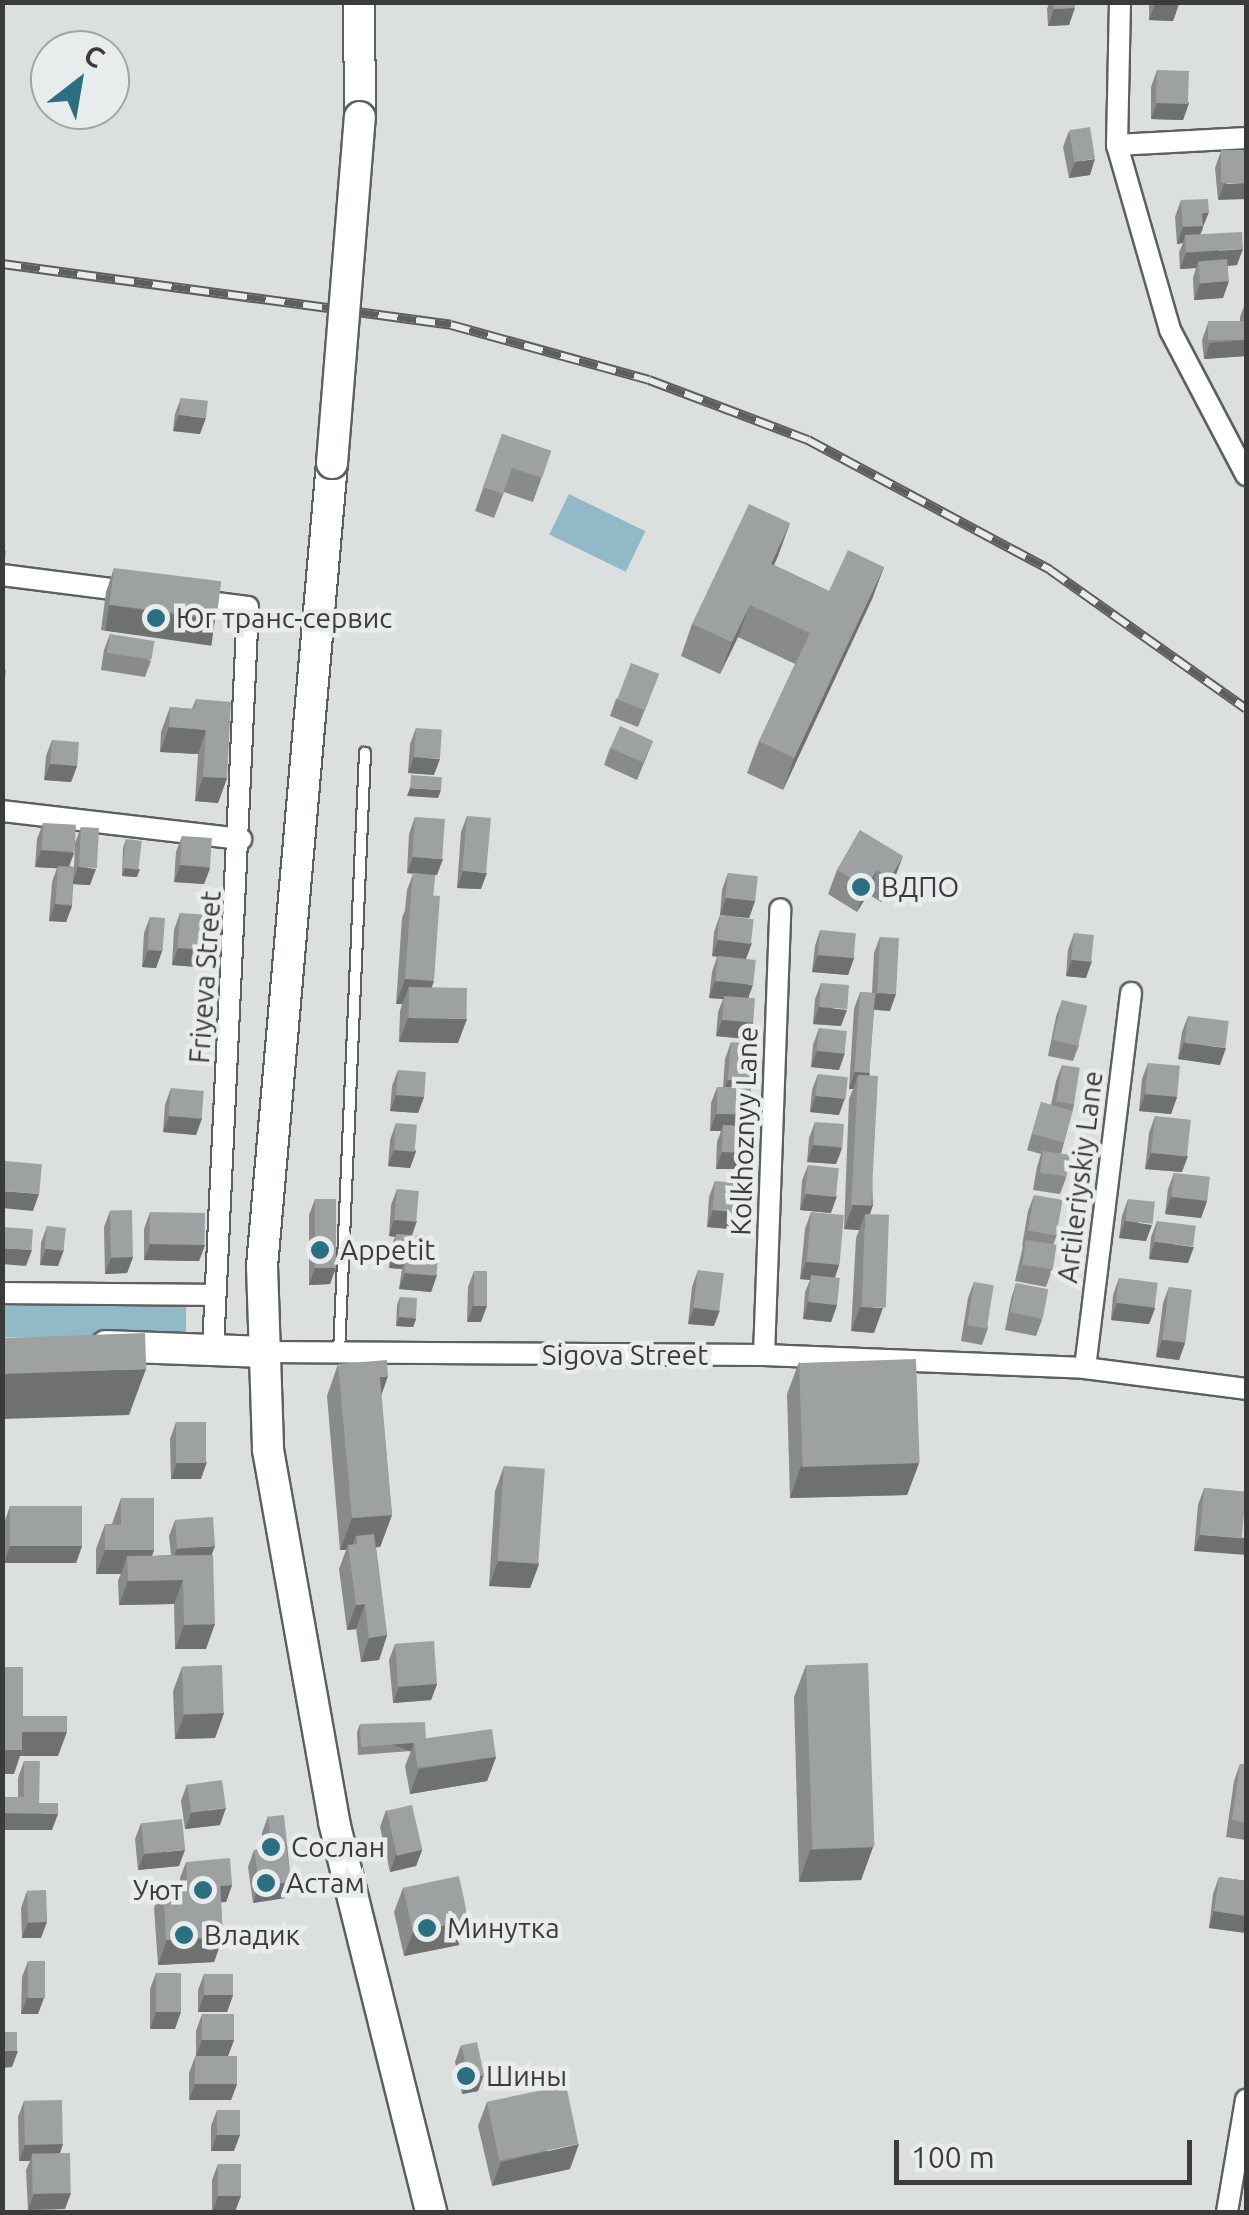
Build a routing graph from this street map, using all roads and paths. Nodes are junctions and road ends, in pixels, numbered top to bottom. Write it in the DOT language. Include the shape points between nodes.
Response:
graph roads {
  1 [pos="359,2"];
  2 [pos="1120,2"];
  3 [pos="1246,138"];
  4 [pos="1117,145"];
  5 [pos="1246,476"];
  6 [pos="2,575"];
  7 [pos="365,753"];
  8 [pos="2,811"];
  9 [pos="241,839"];
  10 [pos="780,909"];
  11 [pos="1131,993"];
  12 [pos="2,1293"];
  13 [pos="213,1295"];
  14 [pos="79,1346"];
  15 [pos="212,1350"];
  16 [pos="263,1352"];
  17 [pos="338,1354"];
  18 [pos="764,1355"];
  19 [pos="1085,1368"];
  20 [pos="1246,1389"];
  21 [pos="1246,2100"];
  22 [pos="432,2212"];
  23 [pos="1227,2212"];
  1 -- 16 [label="main road, bridge" via="360,117 262,1266"];
  2 -- 4 [label="street"];
  3 -- 4 [label="street"];
  4 -- 5 [label="street" via="1170,330"];
  6 -- 9 [label="street, Friyeva Street" via="248,608"];
  7 -- 17 [label="lane"];
  8 -- 9 [label="street"];
  9 -- 13 [label="street, Friyeva Street"];
  10 -- 18 [label="street, Kolkhoznyy Lane"];
  11 -- 19 [label="street, Artileriyskiy Lane"];
  12 -- 13 [label="street"];
  13 -- 15 [label="street, Friyeva Street"];
  14 -- 15 [label="main road, Sigova Street"];
  15 -- 16 [label="main road, Sigova Street"];
  16 -- 17 [label="street, Sigova Street"];
  16 -- 22 [label="main road" via="268,1450 334,1822"];
  17 -- 18 [label="street, Sigova Street"];
  18 -- 19 [label="street, Sigova Street"];
  19 -- 20 [label="street, Sigova Street"];
  21 -- 23 [label="street"];
}
